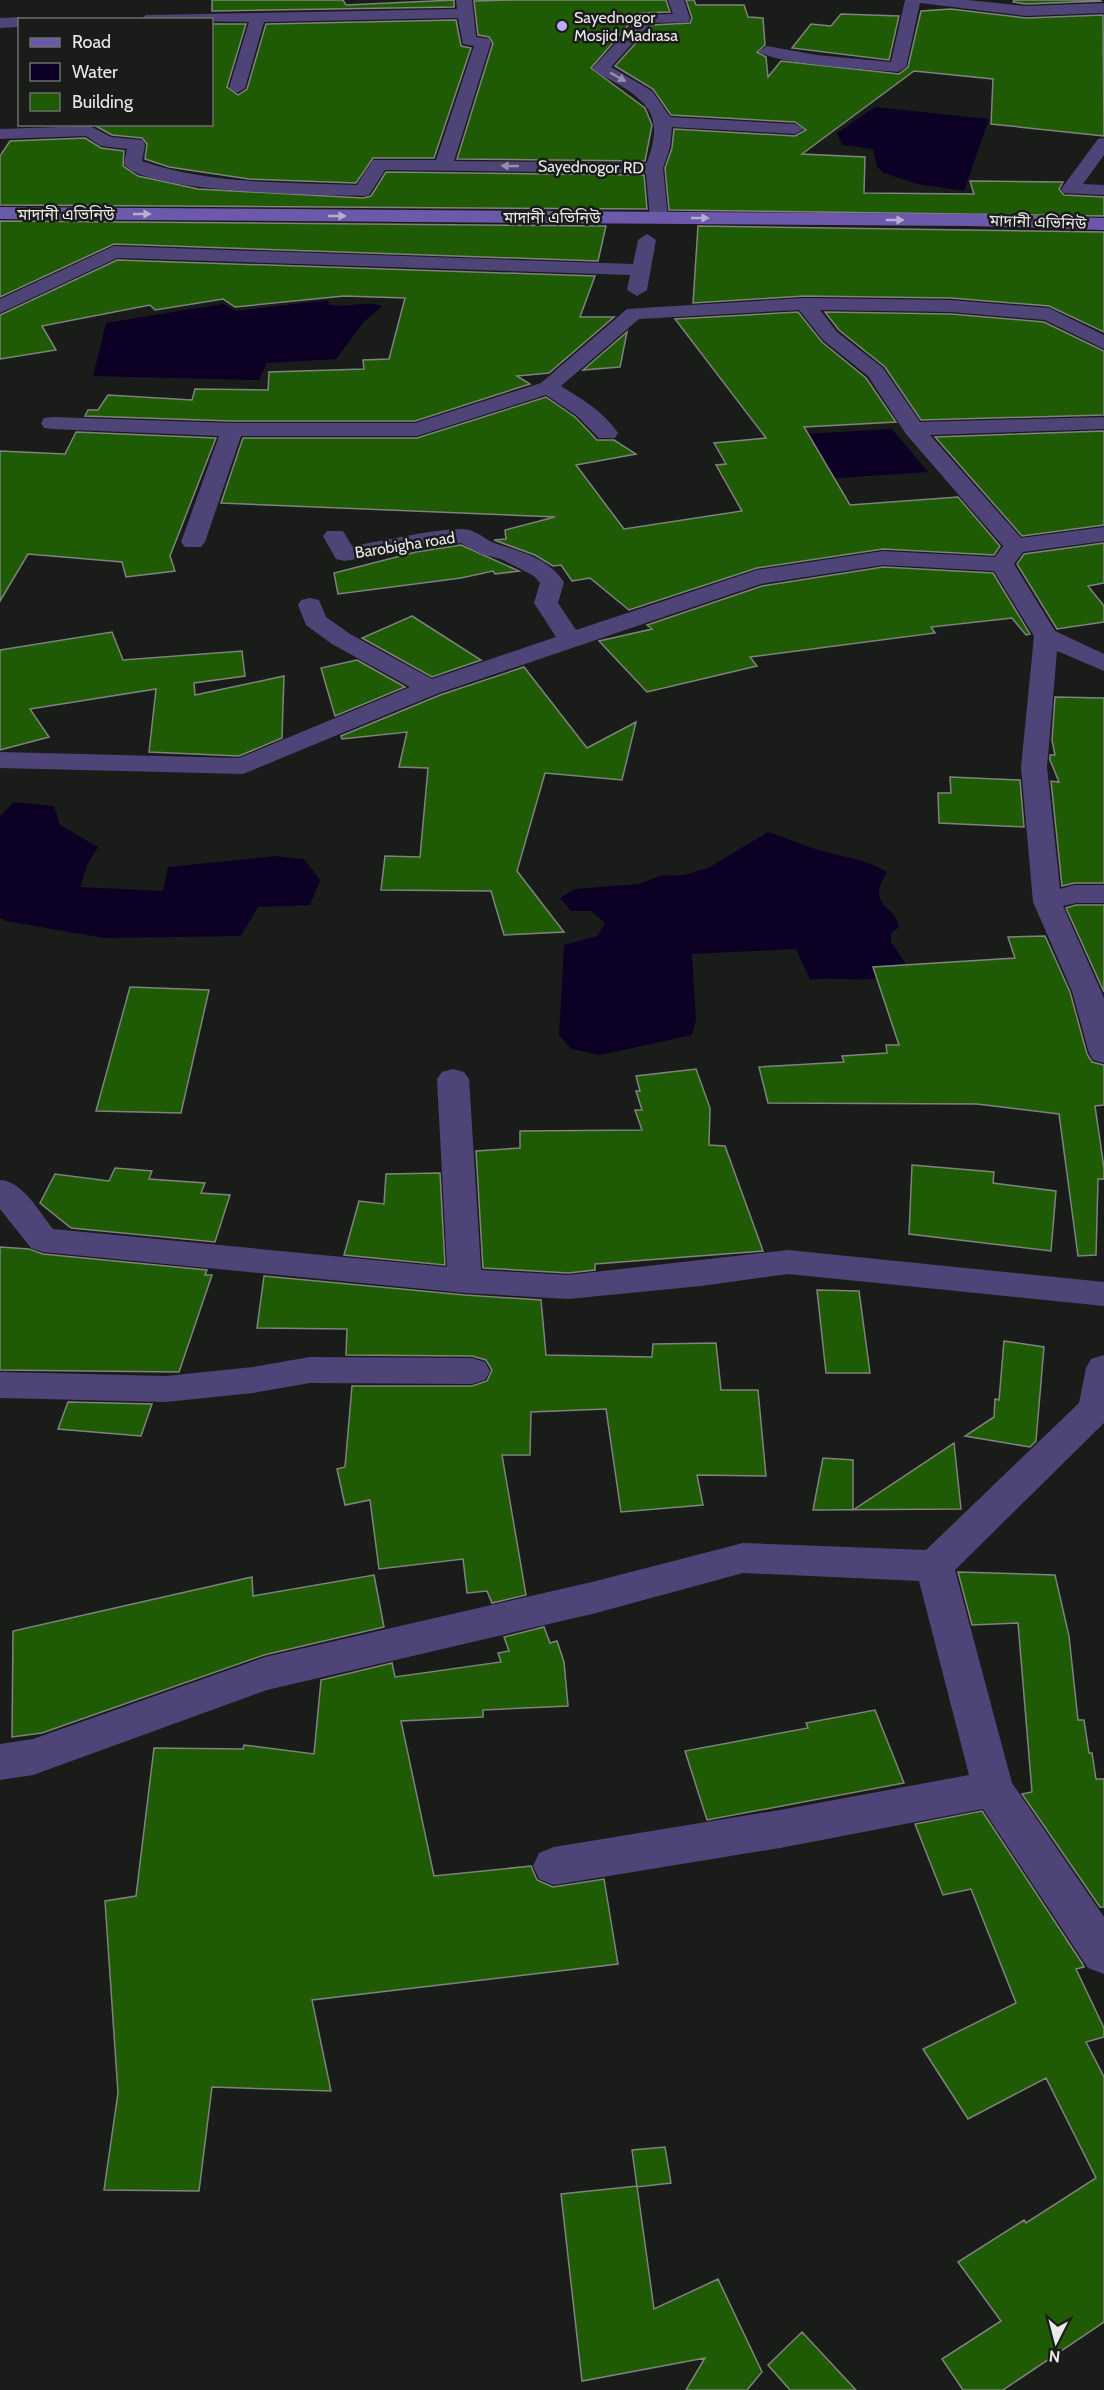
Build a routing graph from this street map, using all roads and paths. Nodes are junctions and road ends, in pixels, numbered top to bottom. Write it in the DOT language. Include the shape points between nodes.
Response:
graph roads {
  1 [pos="676,0"];
  2 [pos="913,0"];
  3 [pos="926,0"];
  4 [pos="465,7"];
  5 [pos="1104,8"];
  6 [pos="258,17"];
  7 [pos="213,18"];
  8 [pos="18,22"];
  9 [pos="0,23"];
  10 [pos="767,51"];
  11 [pos="237,87"];
  12 [pos="663,122"];
  13 [pos="795,129"];
  14 [pos="0,134"];
  15 [pos="1104,143"];
  16 [pos="444,166"];
  17 [pos="654,168"];
  18 [pos="1104,190"];
  19 [pos="0,213"];
  20 [pos="659,218"];
  21 [pos="1104,224"];
  22 [pos="110,235"];
  23 [pos="182,236"];
  24 [pos="623,240"];
  25 [pos="647,240"];
  26 [pos="670,240"];
  27 [pos="640,270"];
  28 [pos="804,304"];
  29 [pos="0,307"];
  30 [pos="634,313"];
  31 [pos="1104,343"];
  32 [pos="548,387"];
  33 [pos="52,423"];
  34 [pos="1104,423"];
  35 [pos="914,429"];
  36 [pos="232,430"];
  37 [pos="607,434"];
  38 [pos="1104,534"];
  39 [pos="335,536"];
  40 [pos="193,542"];
  41 [pos="1009,555"];
  42 [pos="310,605"];
  43 [pos="1046,636"];
  44 [pos="570,640"];
  45 [pos="1104,663"];
  46 [pos="430,688"];
  47 [pos="0,760"];
  48 [pos="1104,894"];
  49 [pos="1047,903"];
  50 [pos="1104,1053"];
  51 [pos="453,1079"];
  52 [pos="0,1191"];
  53 [pos="465,1281"];
  54 [pos="1104,1294"];
  55 [pos="1104,1368"];
  56 [pos="472,1371"];
  57 [pos="0,1385"];
  58 [pos="935,1566"];
  59 [pos="0,1762"];
  60 [pos="993,1789"];
  61 [pos="554,1866"];
  62 [pos="1104,1954"];
  1 -- 12 [label="street, one-way" via="682,19 647,18 601,68 653,99"];
  2 -- 10 [label="street" via="898,67"];
  3 -- 5 [label="street" via="1026,11"];
  4 -- 6 [label="street"];
  4 -- 16 [label="street" via="469,41 483,42"];
  6 -- 7 [label="street"];
  6 -- 11 [label="street"];
  8 -- 9 [label="street"];
  12 -- 13 [label="street"];
  12 -- 17 [label="street, Sayednogor RD" via="663,146"];
  14 -- 16 [label="street, Sayednogor RD" via="90,131 107,142 136,144 133,164 150,171 254,185 363,191 380,164"];
  15 -- 18 [label="street" via="1070,189"];
  17 -- 16 [label="street, Sayednogor RD, one-way"];
  17 -- 20 [label="street"];
  19 -- 20 [label="main road, মাদানী এভিনিউ, one-way"];
  20 -- 21 [label="main road, মাদানী এভিনিউ, one-way"];
  20 -- 25 [label="main road"];
  22 -- 23 [label="main road, মাদানী এভিনিউ"];
  24 -- 25 [label="main road, মাদানী এভিনিউ"];
  25 -- 26 [label="main road, মাদানী এভিনিউ"];
  25 -- 27 [label="street"];
  27 -- 29 [label="street" via="114,252"];
  27 -- 30 [label="street"];
  28 -- 30 [label="street"];
  28 -- 31 [label="street" via="951,306 1049,314"];
  28 -- 35 [label="street" via="830,336 876,372"];
  30 -- 32 [label="street"];
  32 -- 36 [label="street" via="417,429"];
  32 -- 37 [label="street" via="584,410"];
  33 -- 36 [label="street"];
  34 -- 35 [label="street"];
  35 -- 41 [label="street"];
  36 -- 40 [label="street"];
  38 -- 41 [label="street"];
  39 -- 44 [label="street, Barobigha road" via="344,554 464,536 489,549 508,553 542,570 552,582 546,603"];
  41 -- 43 [label="street"];
  41 -- 44 [label="street" via="883,558 757,577"];
  42 -- 46 [label="street" via="315,620 341,639"];
  43 -- 45 [label="street"];
  43 -- 49 [label="street" via="1034,767"];
  44 -- 46 [label="street"];
  46 -- 47 [label="street" via="243,766"];
  48 -- 49 [label="street" via="1074,894"];
  49 -- 50 [label="street" via="1087,991"];
  51 -- 53 [label="street"];
  52 -- 53 [label="street" via="4,1191 43,1240"];
  53 -- 54 [label="street" via="568,1287 788,1262"];
  55 -- 58 [label="street" via="1096,1409"];
  56 -- 57 [label="street" via="310,1370 165,1389"];
  58 -- 59 [label="street" via="743,1558 265,1674 33,1757"];
  58 -- 60 [label="street"];
  60 -- 61 [label="street"];
  60 -- 62 [label="street"];
}
